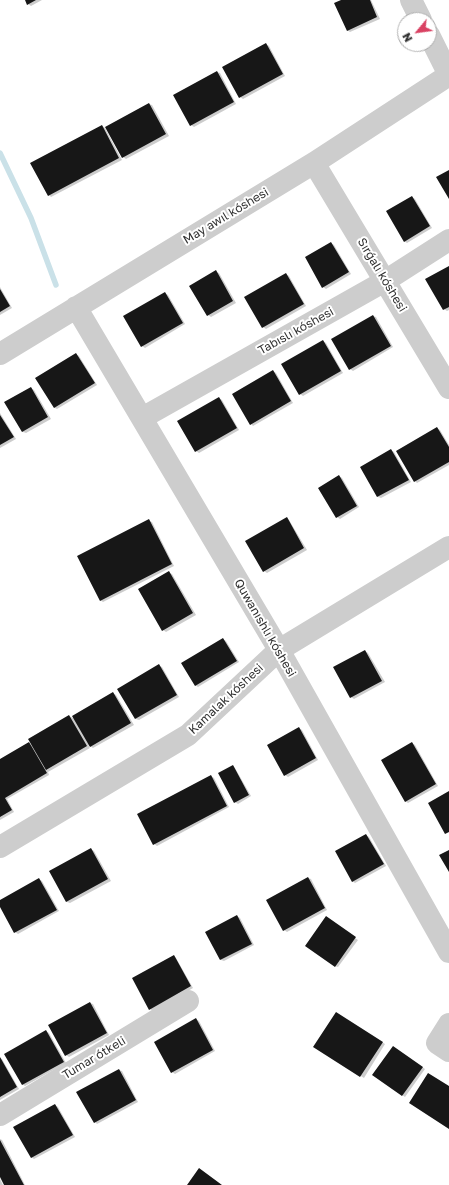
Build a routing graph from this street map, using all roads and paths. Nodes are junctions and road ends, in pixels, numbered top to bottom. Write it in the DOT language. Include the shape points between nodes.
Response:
graph roads {
  1 [pos="411,0"];
  2 [pos="417,12"];
  3 [pos="437,51"];
  4 [pos="449,75"];
  5 [pos="314,163"];
  6 [pos="449,240"];
  7 [pos="385,281"];
  8 [pos="76,307"];
  9 [pos="0,354"];
  10 [pos="449,388"];
  11 [pos="142,418"];
  12 [pos="449,547"];
  13 [pos="279,650"];
  14 [pos="0,847"];
  15 [pos="449,952"];
  16 [pos="188,1001"];
  17 [pos="449,1024"];
  18 [pos="449,1051"];
  19 [pos="0,1115"];
  1 -- 2 [label="street"];
  3 -- 4 [label="street"];
  4 -- 5 [label="street, May awıl kóshesi"];
  5 -- 7 [label="street, Sırǵalı kóshesi"];
  5 -- 8 [label="street, May awıl kóshesi"];
  6 -- 7 [label="street, Tabıslı kóshesi"];
  7 -- 10 [label="street, Sırǵalı kóshesi"];
  7 -- 11 [label="street, Tabıslı kóshesi"];
  8 -- 9 [label="street, May awıl kóshesi"];
  8 -- 11 [label="street, Quwanıshlı kóshesi"];
  11 -- 13 [label="street, Quwanıshlı kóshesi"];
  12 -- 13 [label="street, Kamalak kóshesi"];
  13 -- 14 [label="street, Kamalak kóshesi" via="188,735"];
  13 -- 15 [label="street, Quwanıshlı kóshesi"];
  16 -- 19 [label="street, Tumar ótkeli"];
  17 -- 18 [label="street" via="437,1043"];
}
